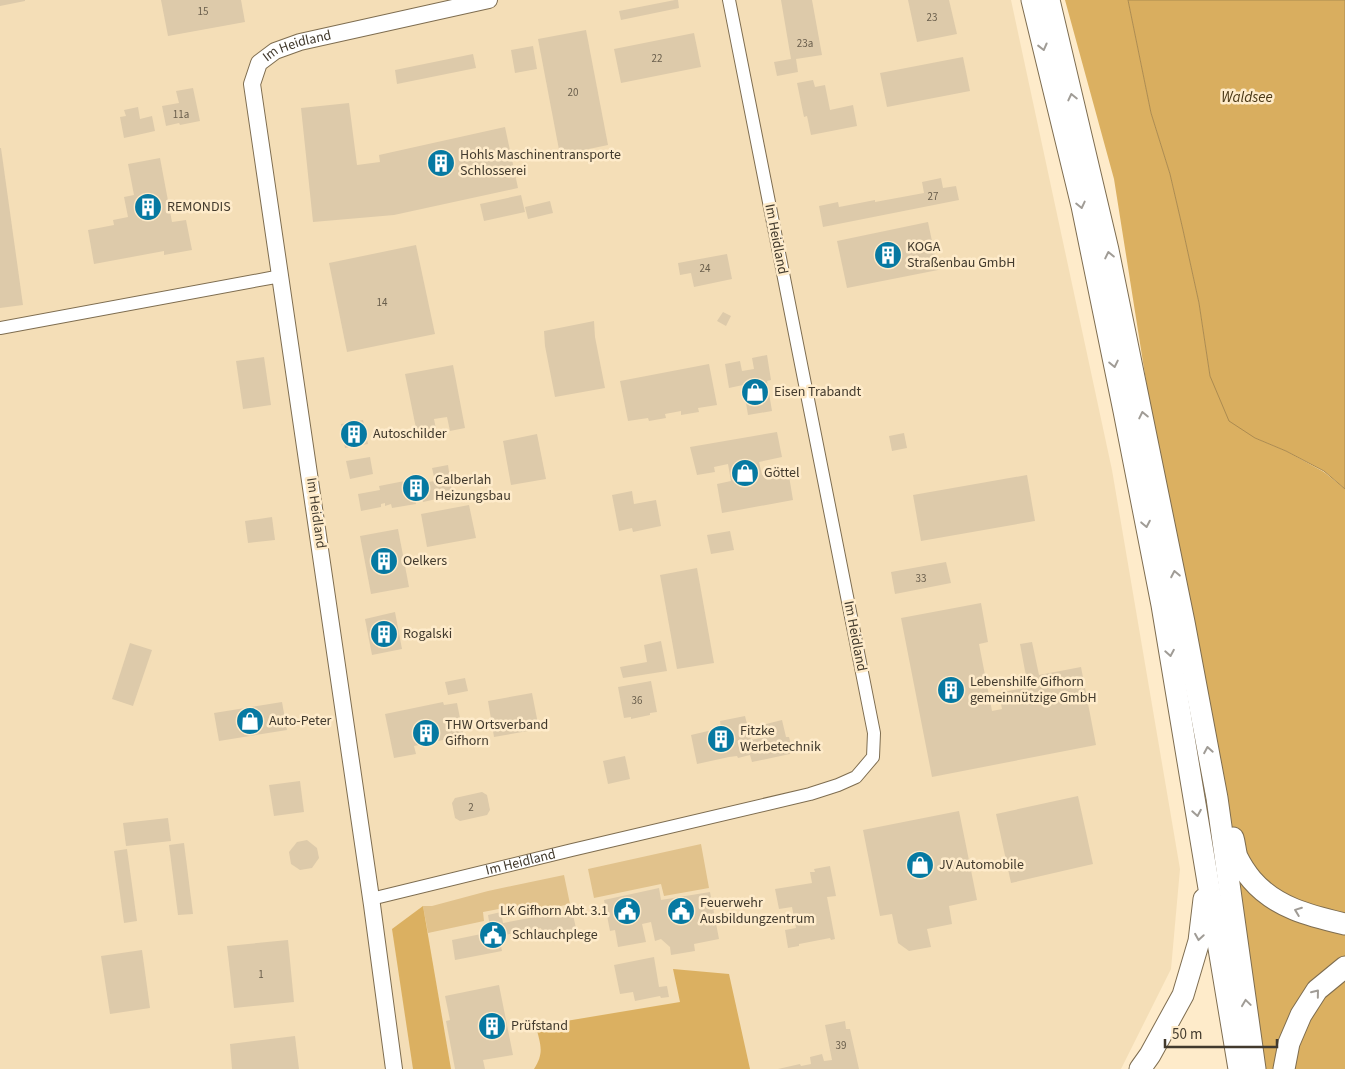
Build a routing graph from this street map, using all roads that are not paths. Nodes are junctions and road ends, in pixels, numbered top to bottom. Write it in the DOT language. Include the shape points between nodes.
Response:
graph roads {
  1 [pos="490,0"];
  2 [pos="729,0"];
  3 [pos="1032,0"];
  4 [pos="1050,0"];
  5 [pos="281,276"];
  6 [pos="0,328"];
  7 [pos="1217,798"];
  8 [pos="1206,871"];
  9 [pos="371,899"];
  10 [pos="1345,924"];
  11 [pos="1345,967"];
  12 [pos="394,1069"];
  13 [pos="1140,1069"];
  14 [pos="1239,1069"];
  15 [pos="1255,1069"];
  16 [pos="1284,1069"];
  1 -- 5 [label="street, Im Heidland" via="300,42 275,51 260,63 252,84"];
  2 -- 9 [label="street, Im Heidland" via="874,733 873,757 856,777 810,794"];
  3 -- 8 [label="highway, one-way" via="1082,206 1124,411 1162,604"];
  7 -- 4 [label="highway, one-way" via="1108,250"];
  5 -- 6 [label="street"];
  5 -- 9 [label="street, Im Heidland"];
  10 -- 7 [label="highway, one-way" via="1294,911 1259,888 1245,872 1230,823"];
  15 -- 7 [label="highway, one-way"];
  8 -- 13 [label="highway, one-way" via="1199,940 1183,995"];
  8 -- 14 [label="highway"];
  9 -- 12 [label="street, Im Heidland"];
  16 -- 11 [label="highway, one-way" via="1289,1042 1301,1015 1318,990"];
}
